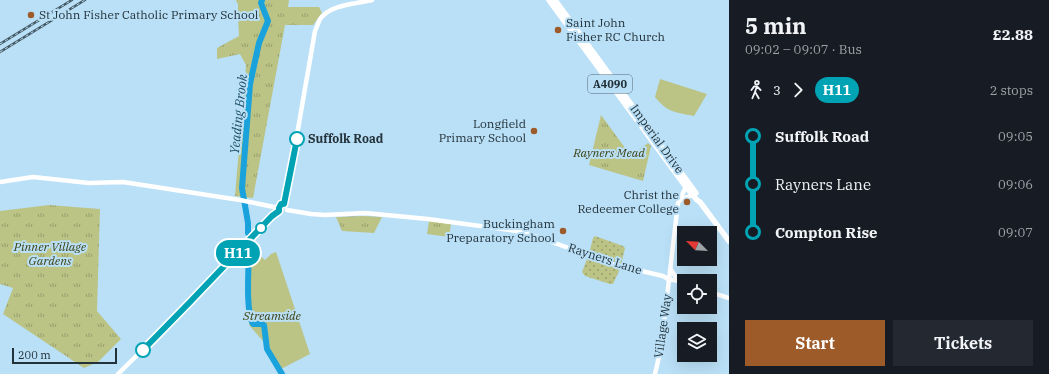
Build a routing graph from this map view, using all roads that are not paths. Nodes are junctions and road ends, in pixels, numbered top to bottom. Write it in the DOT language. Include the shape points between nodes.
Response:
graph roads {
  1 [pos="372,0"];
  2 [pos="549,0"];
  3 [pos="555,0"];
  4 [pos="0,182"];
  5 [pos="686,187"];
  6 [pos="694,194"];
  7 [pos="680,200"];
  8 [pos="284,204"];
  9 [pos="270,206"];
  10 [pos="279,209"];
  11 [pos="287,210"];
  12 [pos="273,215"];
  13 [pos="729,241"];
  14 [pos="670,272"];
  15 [pos="663,276"];
  16 [pos="668,279"];
  17 [pos="677,280"];
  18 [pos="669,287"];
  19 [pos="717,294"];
  20 [pos="729,298"];
  21 [pos="118,374"];
  22 [pos="655,374"];
  1 -- 8 [label="street" via="341,7 328,12 320,19 315,31"];
  2 -- 5 [label="main road, Imperial Drive / A4090"];
  3 -- 6 [label="main road, Imperial Drive / A4090"];
  4 -- 9 [label="street, Rayners Lane" via="33,177 89,183 122,182"];
  5 -- 6 [label="main road, Imperial Drive / A4090"];
  5 -- 7 [label="street, Village Way"];
  6 -- 7 [label="street"];
  6 -- 13 [label="main road, Imperial Drive / A4090"];
  7 -- 14 [label="street, Village Way"];
  8 -- 10 [label="street" via="281,204"];
  8 -- 11 [label="street"];
  9 -- 10 [label="street, Rayners Lane"];
  9 -- 12 [label="street"];
  10 -- 11 [label="street, Rayners Lane" via="283,213"];
  10 -- 12 [label="street"];
  11 -- 15 [label="street, Rayners Lane" via="311,214 365,213 524,232 616,265"];
  12 -- 21 [label="street"];
  14 -- 15 [label="street"];
  14 -- 16 [label="street, Village Way"];
  14 -- 17 [label="street"];
  15 -- 16 [label="street, Rayners Lane"];
  16 -- 17 [label="street, Rayners Lane"];
  16 -- 18 [label="street, Village Way"];
  17 -- 18 [label="street"];
  18 -- 22 [label="street, Village Way"];
  19 -- 20 [label="street"];
}
